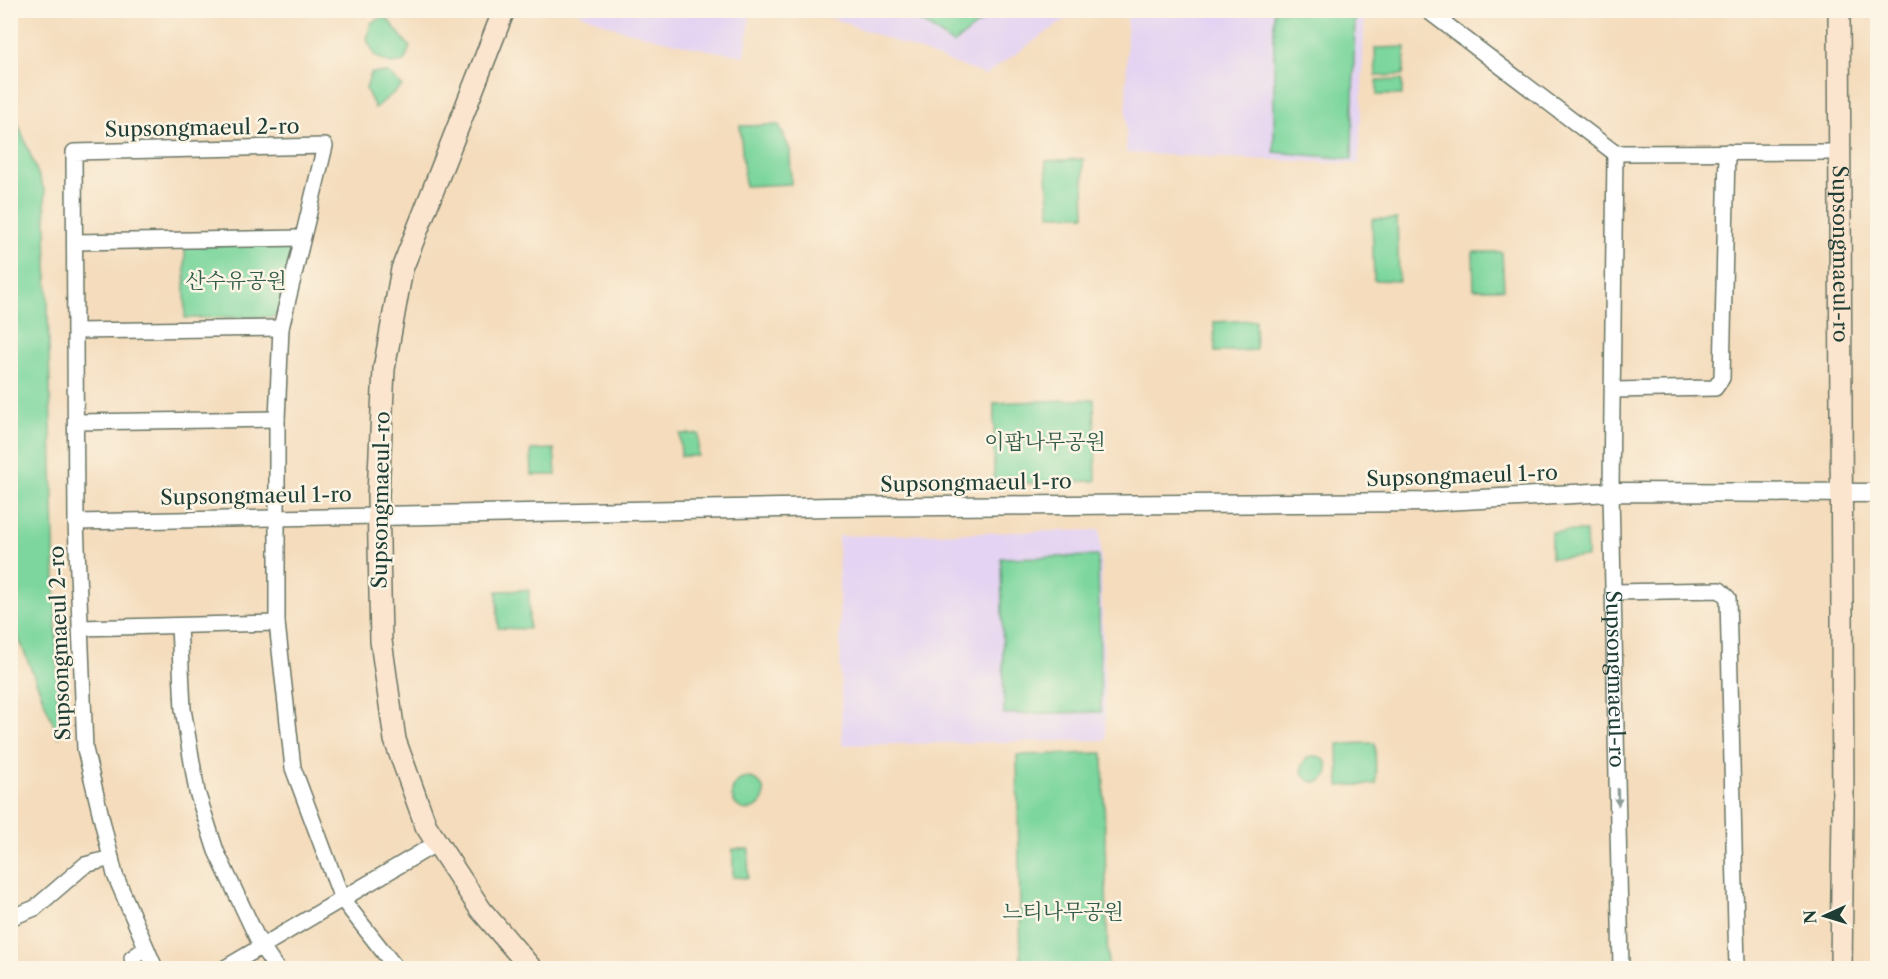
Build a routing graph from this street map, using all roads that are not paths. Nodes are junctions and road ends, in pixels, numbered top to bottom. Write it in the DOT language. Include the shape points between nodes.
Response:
graph roads {
  1 [pos="504,10"];
  2 [pos="1427,10"];
  3 [pos="1839,10"];
  4 [pos="1727,152"];
  5 [pos="1839,152"];
  6 [pos="1615,153"];
  7 [pos="302,238"];
  8 [pos="75,242"];
  9 [pos="281,328"];
  10 [pos="76,330"];
  11 [pos="1613,390"];
  12 [pos="277,419"];
  13 [pos="76,422"];
  14 [pos="1611,492"];
  15 [pos="1841,493"];
  16 [pos="1878,493"];
  17 [pos="378,516"];
  18 [pos="277,518"];
  19 [pos="76,522"];
  20 [pos="1614,592"];
  21 [pos="276,623"];
  22 [pos="179,626"];
  23 [pos="80,628"];
  24 [pos="437,843"];
  25 [pos="111,858"];
  26 [pos="342,899"];
  27 [pos="12,920"];
  28 [pos="261,946"];
  29 [pos="146,948"];
  30 [pos="136,969"];
  31 [pos="155,969"];
  32 [pos="225,969"];
  33 [pos="276,969"];
  34 [pos="396,969"];
  35 [pos="531,969"];
  36 [pos="1621,969"];
  37 [pos="1737,969"];
  38 [pos="1841,969"];
  1 -- 17 [label="main road, Supsongmaeul-ro" via="402,268 384,369"];
  2 -- 6 [label="street"];
  3 -- 5 [label="main road, Supsongmaeul-ro"];
  4 -- 5 [label="street, Supsongmaeul-ro"];
  4 -- 6 [label="street, Supsongmaeul-ro"];
  4 -- 11 [label="street" via="1722,378 1715,388"];
  5 -- 15 [label="main road, Supsongmaeul-ro"];
  6 -- 11 [label="street"];
  7 -- 8 [label="street"];
  7 -- 8 [label="street, Supsongmaeul 2-ro" via="325,146 74,152"];
  7 -- 9 [label="street, Supsongmaeul 2-ro"];
  8 -- 10 [label="street, Supsongmaeul 2-ro"];
  9 -- 10 [label="street"];
  9 -- 12 [label="street, Supsongmaeul 2-ro"];
  10 -- 13 [label="street, Supsongmaeul 2-ro"];
  11 -- 14 [label="street"];
  12 -- 13 [label="street"];
  12 -- 18 [label="street, Supsongmaeul 2-ro"];
  13 -- 19 [label="street, Supsongmaeul 2-ro"];
  14 -- 15 [label="street, Supsongmaeul 1-ro"];
  14 -- 17 [label="street, Supsongmaeul 1-ro" via="1426,502"];
  14 -- 20 [label="street"];
  15 -- 16 [label="street, Supsongmaeul 1-ro"];
  15 -- 38 [label="main road, Supsongmaeul-ro"];
  17 -- 18 [label="street, Supsongmaeul 1-ro"];
  17 -- 24 [label="main road, Supsongmaeul-ro" via="381,641 395,740 426,826"];
  18 -- 19 [label="street, Supsongmaeul 1-ro"];
  18 -- 21 [label="street, Supsongmaeul 2-ro"];
  19 -- 23 [label="street, Supsongmaeul 2-ro"];
  20 -- 36 [label="street, Supsongmaeul-ro, one-way"];
  20 -- 37 [label="street, Supsongmaeul-ro" via="1720,590 1728,598"];
  21 -- 22 [label="street"];
  21 -- 26 [label="street, Supsongmaeul 2-ro" via="293,768"];
  22 -- 23 [label="street"];
  22 -- 28 [label="street" via="183,709 197,792 216,851"];
  23 -- 25 [label="street, Supsongmaeul 2-ro" via="85,749"];
  24 -- 26 [label="street"];
  24 -- 35 [label="main road, Supsongmaeul-ro" via="481,910"];
  25 -- 27 [label="street" via="85,865 35,908"];
  25 -- 29 [label="street, Supsongmaeul 2-ro"];
  26 -- 28 [label="street"];
  26 -- 34 [label="street, Supsongmaeul 2-ro"];
  28 -- 32 [label="street"];
  28 -- 33 [label="street"];
  29 -- 30 [label="street" via="132,958"];
  29 -- 31 [label="street, Supsongmaeul 2-ro"];
}
